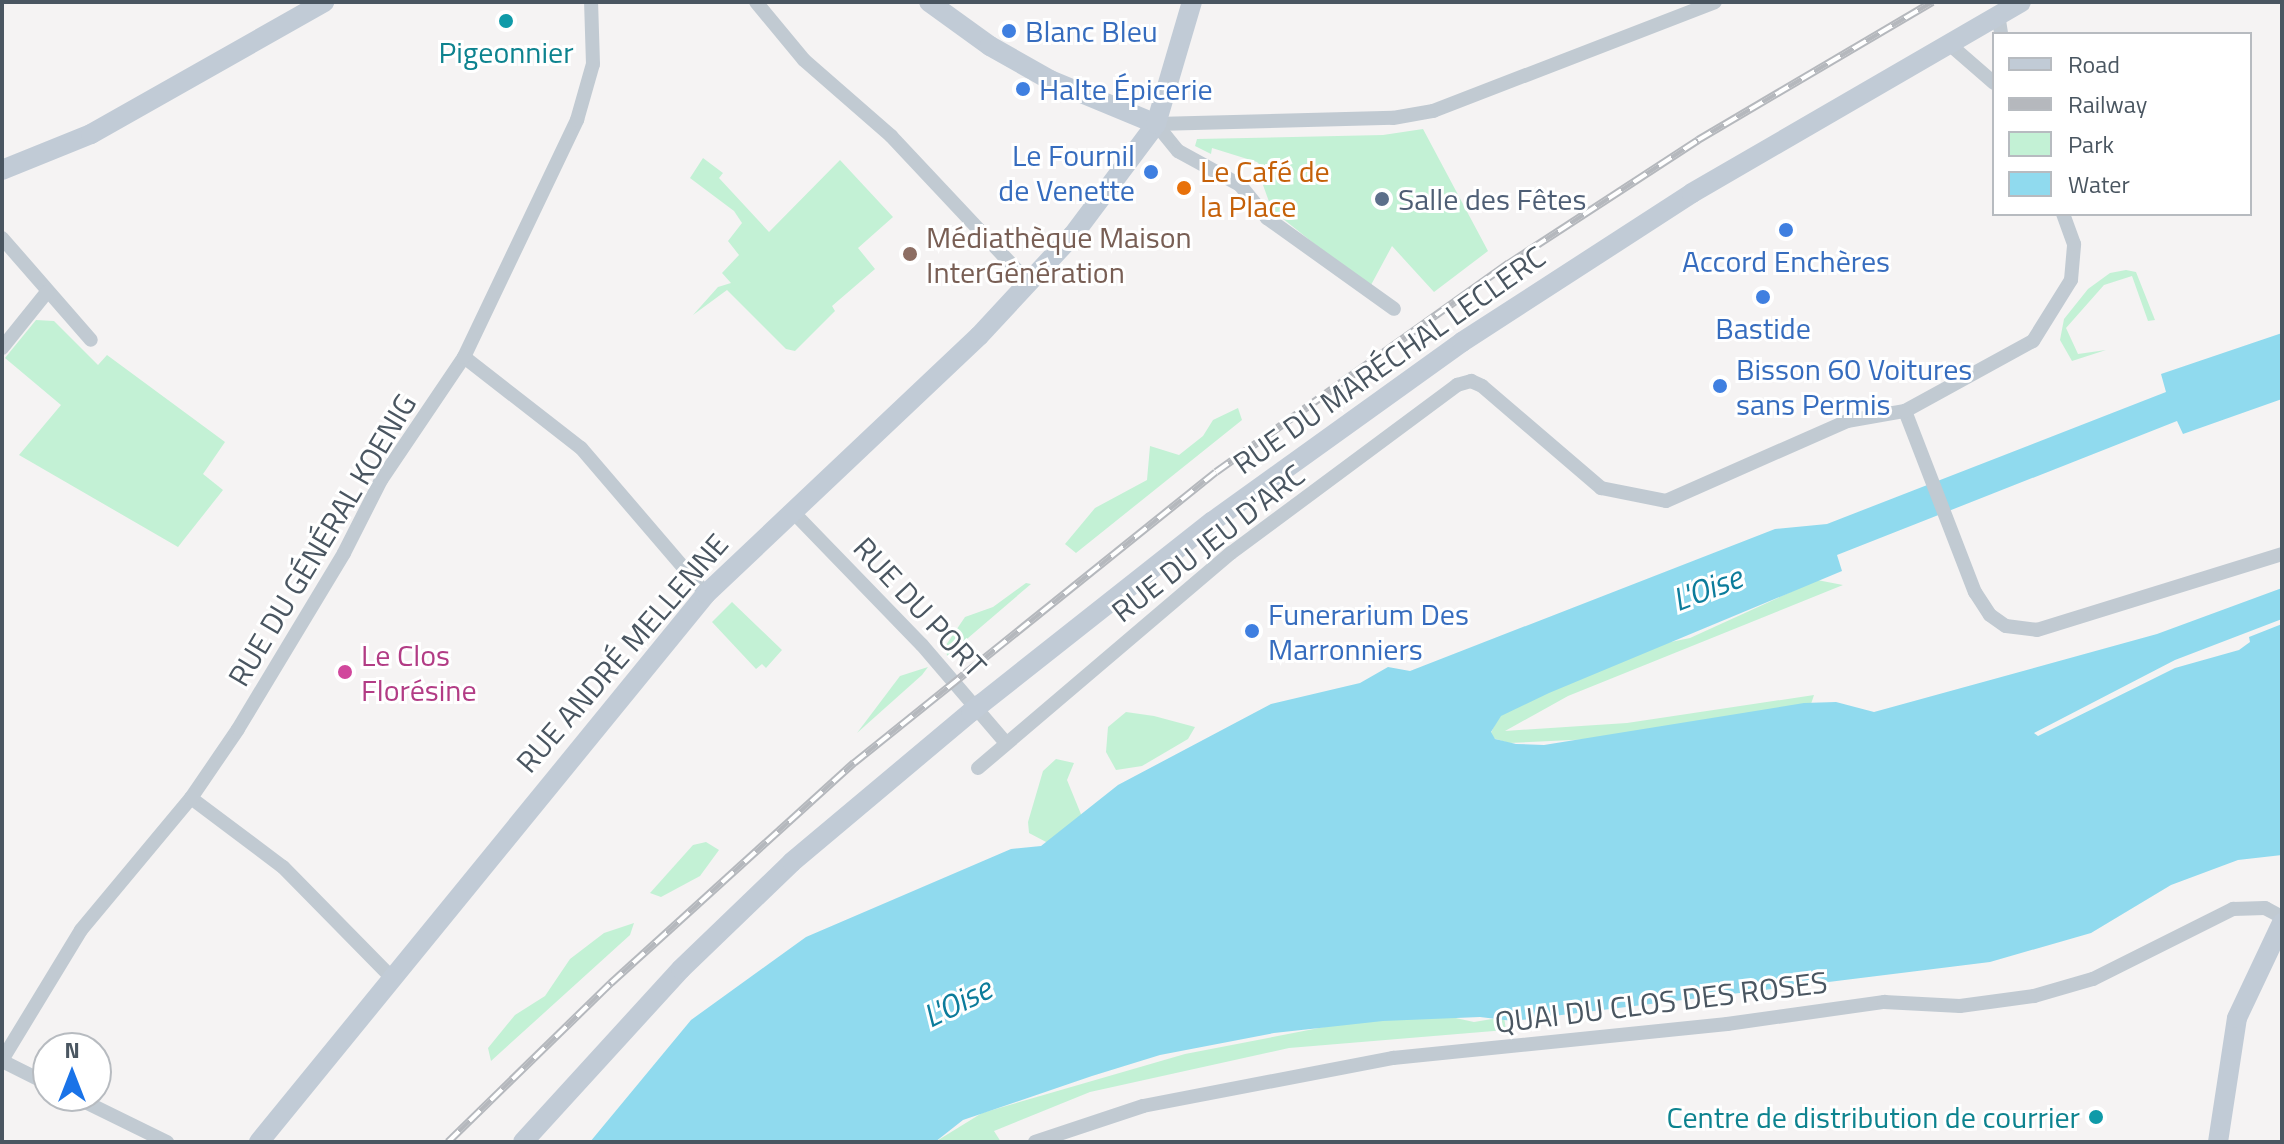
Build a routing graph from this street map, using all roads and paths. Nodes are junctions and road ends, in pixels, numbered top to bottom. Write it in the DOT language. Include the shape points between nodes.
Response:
graph roads {
  1 [pos="324,2"];
  2 [pos="591,2"];
  3 [pos="756,2"];
  4 [pos="929,2"];
  5 [pos="1192,2"];
  6 [pos="1715,2"];
  7 [pos="2021,2"];
  8 [pos="2000,24"];
  9 [pos="1948,43"];
  10 [pos="1988,69"];
  11 [pos="1156,124"];
  12 [pos="2,170"];
  13 [pos="2064,216"];
  14 [pos="2,238"];
  15 [pos="1030,284"];
  16 [pos="47,292"];
  17 [pos="1394,309"];
  18 [pos="91,340"];
  19 [pos="2,348"];
  20 [pos="464,357"];
  21 [pos="1905,411"];
  22 [pos="793,512"];
  23 [pos="2282,554"];
  24 [pos="706,594"];
  25 [pos="1005,742"];
  26 [pos="978,768"];
  27 [pos="191,798"];
  28 [pos="2282,917"];
  29 [pos="2282,923"];
  30 [pos="392,978"];
  31 [pos="2,1060"];
  32 [pos="32,1076"];
  33 [pos="106,1112"];
  34 [pos="167,1142"];
  35 [pos="259,1142"];
  36 [pos="523,1142"];
  37 [pos="1035,1142"];
  38 [pos="2218,1142"];
  1 -- 12 [label="street" via="91,134"];
  2 -- 20 [label="street, RUE DU GÉNÉRAL KOENIG" via="593,64 577,120"];
  3 -- 15 [label="street" via="804,60 891,136"];
  4 -- 11 [label="street" via="1050,80"];
  5 -- 11 [label="street"];
  6 -- 11 [label="street" via="1423,114"];
  7 -- 8 [label="street, RUE DU MARÉCHAL LECLERC"];
  8 -- 9 [label="street, RUE DU MARÉCHAL LECLERC"];
  9 -- 10 [label="street"];
  9 -- 36 [label="street, RUE DU MARÉCHAL LECLERC" via="1681,200 1462,342 1213,521 792,862 681,969"];
  11 -- 15 [label="street, RUE ANDRÉ MELLENNE"];
  11 -- 17 [label="street" via="1178,151 1240,185 1267,218"];
  13 -- 21 [label="street" via="2074,244 2071,280 2033,341"];
  14 -- 16 [label="street"];
  15 -- 22 [label="street, RUE ANDRÉ MELLENNE"];
  16 -- 18 [label="street"];
  16 -- 19 [label="street"];
  20 -- 24 [label="street" via="581,448"];
  20 -- 27 [label="street, RUE DU GÉNÉRAL KOENIG" via="381,480 308,615"];
  21 -- 23 [label="street" via="1990,615 2006,626 2037,630"];
  21 -- 25 [label="street, RUE DU JEU D'ARC" via="1847,421 1666,501 1601,488 1482,386 1471,381 1457,385 1231,553"];
  22 -- 24 [label="street, RUE ANDRÉ MELLENNE"];
  22 -- 25 [label="street, RUE DU PORT" via="922,645"];
  24 -- 30 [label="street, RUE ANDRÉ MELLENNE"];
  25 -- 26 [label="street, RUE DU JEU D'ARC"];
  27 -- 30 [label="street" via="283,867"];
  27 -- 31 [label="street, RUE DU GÉNÉRAL KOENIG" via="81,930"];
  28 -- 37 [label="street, QUAI DU CLOS DES ROSES" via="2265,908 2233,909 2093,979 2022,999 1960,1006 1884,1002 1727,1024 1393,1058 1143,1106"];
  29 -- 38 [label="street" via="2237,1018"];
  30 -- 35 [label="street, RUE ANDRÉ MELLENNE"];
  31 -- 32 [label="street"];
  33 -- 34 [label="street"];
}
